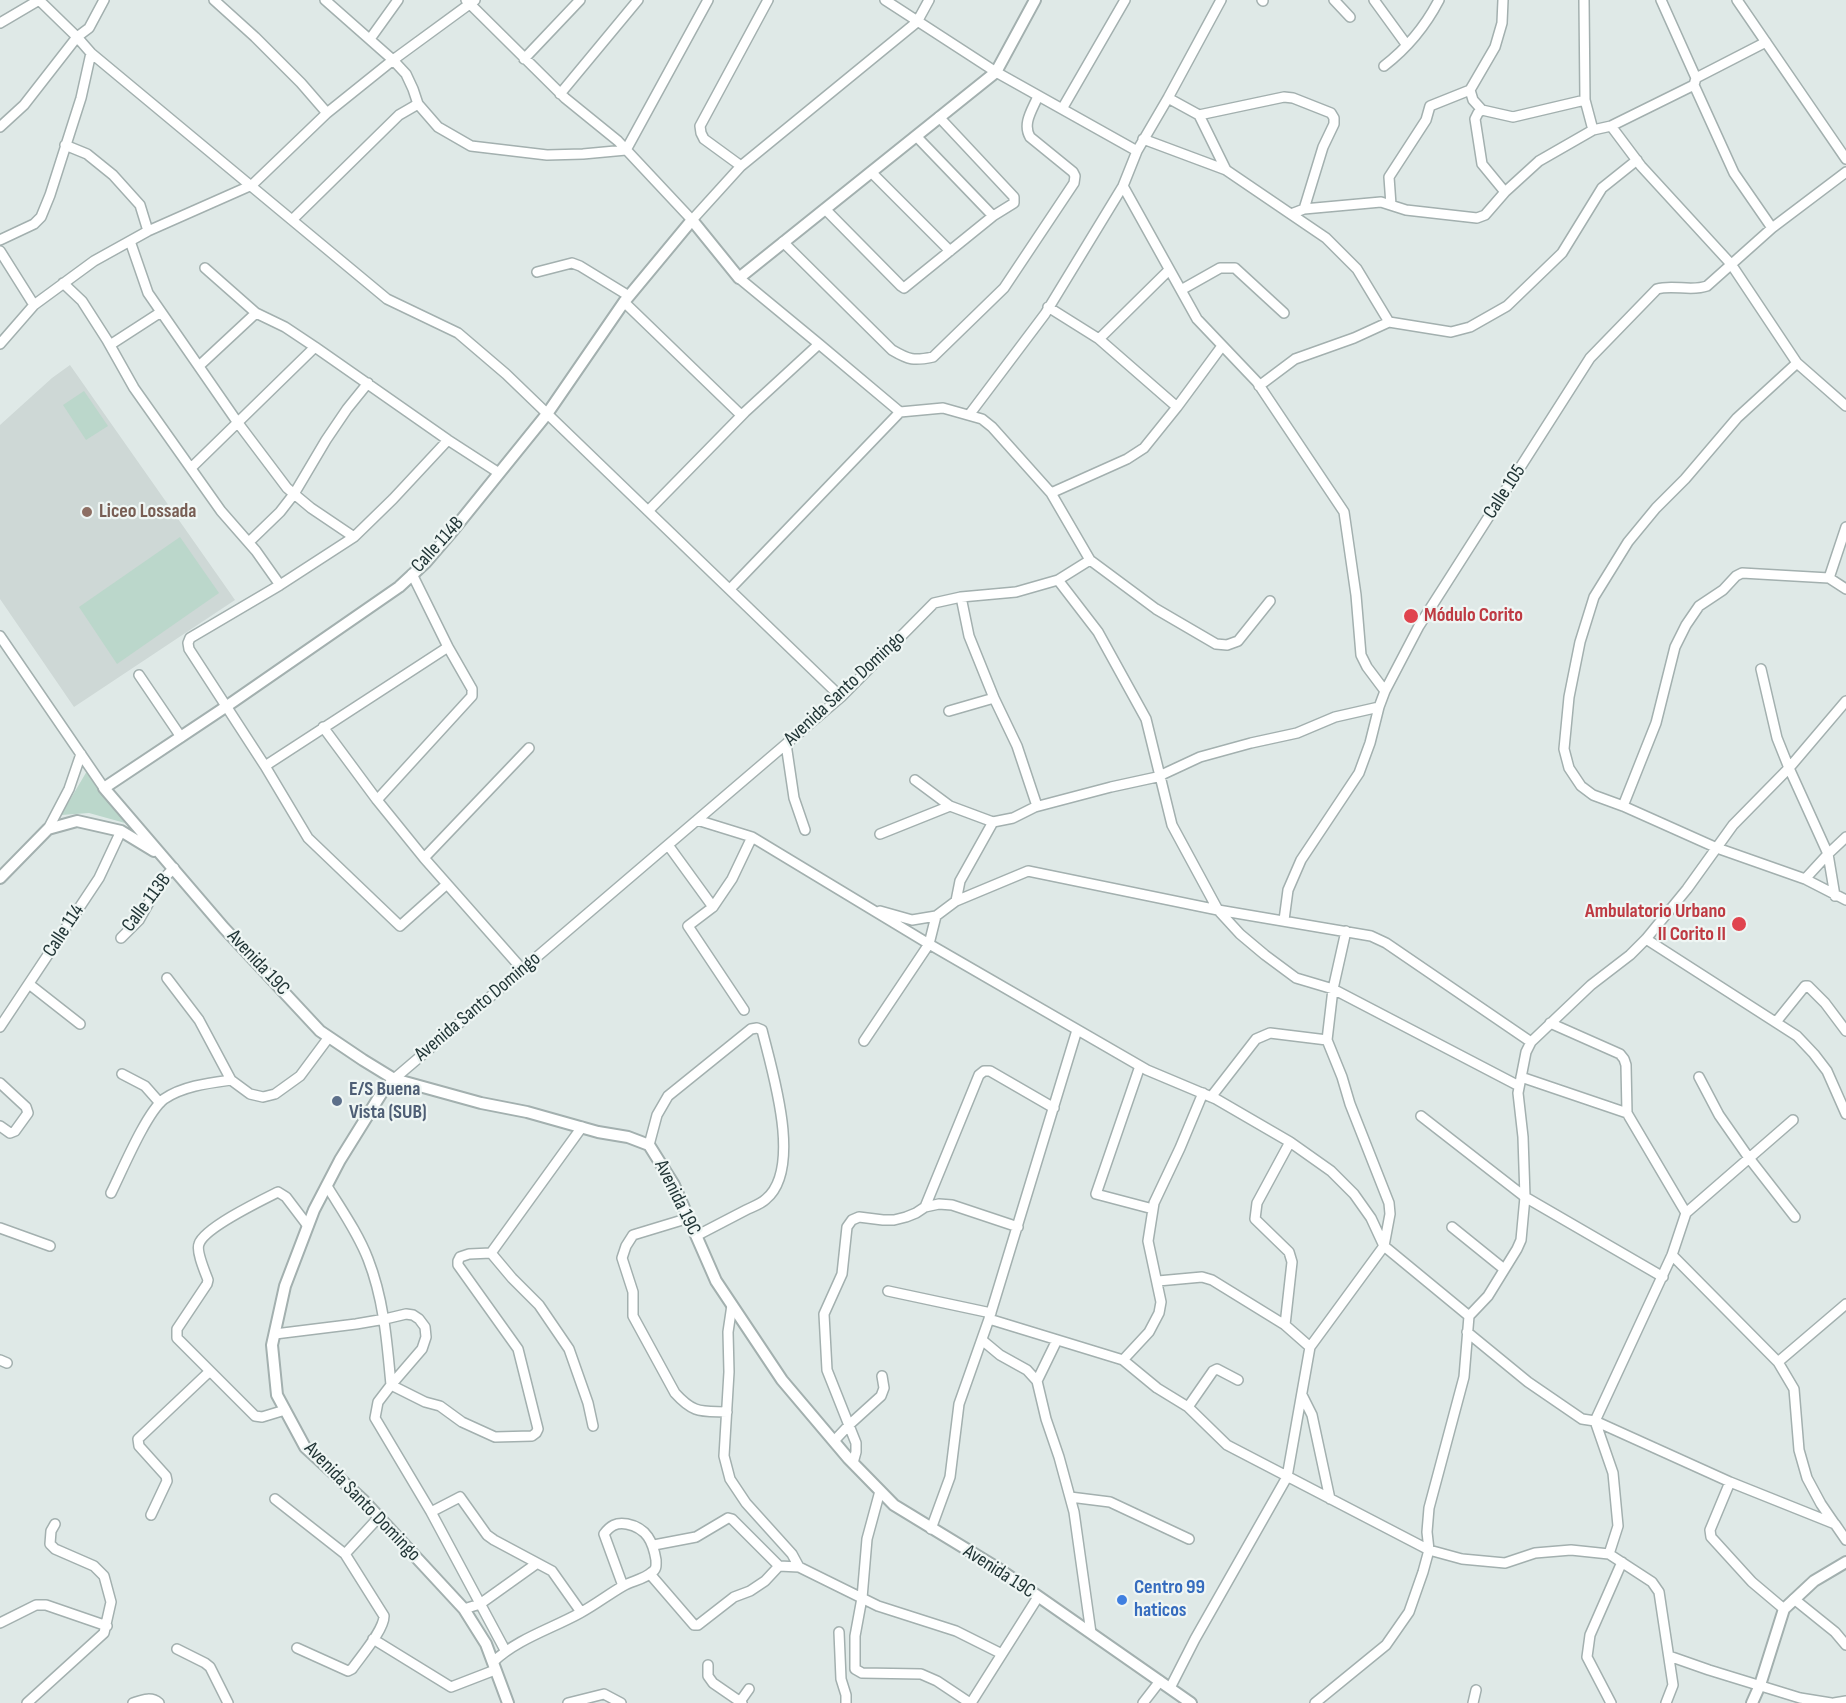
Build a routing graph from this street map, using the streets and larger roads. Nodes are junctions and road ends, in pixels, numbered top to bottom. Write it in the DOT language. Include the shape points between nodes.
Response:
graph roads {
  1 [pos="39,0"];
  2 [pos="104,0"];
  3 [pos="214,0"];
  4 [pos="325,0"];
  5 [pos="398,0"];
  6 [pos="580,0"];
  7 [pos="638,0"];
  8 [pos="708,0"];
  9 [pos="768,0"];
  10 [pos="885,0"];
  11 [pos="929,0"];
  12 [pos="1035,0"];
  13 [pos="1125,0"];
  14 [pos="1221,0"];
  15 [pos="1334,0"];
  16 [pos="1374,0"];
  17 [pos="1503,0"];
  18 [pos="1584,0"];
  19 [pos="1661,0"];
  20 [pos="1737,0"];
  21 [pos="471,1"];
  22 [pos="1438,1"];
  23 [pos="1350,17"];
  24 [pos="917,22"];
  25 [pos="0,23"];
  26 [pos="77,37"];
  27 [pos="370,39"];
  28 [pos="1766,42"];
  29 [pos="1407,44"];
  30 [pos="91,53"];
  31 [pos="524,59"];
  32 [pos="393,60"];
  33 [pos="1384,66"];
  34 [pos="996,72"];
  35 [pos="1695,82"];
  36 [pos="1470,90"];
  37 [pos="560,94"];
  38 [pos="1038,96"];
  39 [pos="1168,98"];
  40 [pos="1585,100"];
  41 [pos="418,104"];
  42 [pos="1062,109"];
  43 [pos="1482,110"];
  44 [pos="327,113"];
  45 [pos="1199,115"];
  46 [pos="939,117"];
  47 [pos="1611,126"];
  48 [pos="0,127"];
  49 [pos="1593,130"];
  50 [pos="916,136"];
  51 [pos="1143,139"];
  52 [pos="65,145"];
  53 [pos="626,150"];
  54 [pos="1137,151"];
  55 [pos="1846,159"];
  56 [pos="1637,160"];
  57 [pos="741,166"];
  58 [pos="1226,170"];
  59 [pos="871,172"];
  60 [pos="1846,172"];
  61 [pos="252,185"];
  62 [pos="1123,186"];
  63 [pos="1505,192"];
  64 [pos="1391,205"];
  65 [pos="825,209"];
  66 [pos="1304,209"];
  67 [pos="1290,214"];
  68 [pos="993,216"];
  69 [pos="292,220"];
  70 [pos="692,220"];
  71 [pos="1772,228"];
  72 [pos="148,231"];
  73 [pos="0,240"];
  74 [pos="130,241"];
  75 [pos="783,242"];
  76 [pos="0,251"];
  77 [pos="950,251"];
  78 [pos="1731,264"];
  79 [pos="205,268"];
  80 [pos="1170,270"];
  81 [pos="537,272"];
  82 [pos="738,278"];
  83 [pos="63,283"];
  84 [pos="1181,290"];
  85 [pos="627,299"];
  86 [pos="34,305"];
  87 [pos="1048,307"];
  88 [pos="161,312"];
  89 [pos="256,313"];
  90 [pos="1284,313"];
  91 [pos="1389,322"];
  92 [pos="1099,339"];
  93 [pos="0,344"];
  94 [pos="819,344"];
  95 [pos="110,345"];
  96 [pos="1222,346"];
  97 [pos="315,347"];
  98 [pos="1797,363"];
  99 [pos="199,366"];
  100 [pos="368,383"];
  101 [pos="1259,386"];
  102 [pos="1846,406"];
  103 [pos="1177,407"];
  104 [pos="900,412"];
  105 [pos="547,414"];
  106 [pos="741,415"];
  107 [pos="969,415"];
  108 [pos="238,423"];
  109 [pos="448,440"];
  110 [pos="191,468"];
  111 [pos="499,473"];
  112 [pos="1051,493"];
  113 [pos="294,494"];
  114 [pos="648,511"];
  115 [pos="1846,527"];
  116 [pos="354,537"];
  117 [pos="249,542"];
  118 [pos="1090,560"];
  119 [pos="412,574"];
  120 [pos="1829,578"];
  121 [pos="1058,580"];
  122 [pos="279,585"];
  123 [pos="730,589"];
  124 [pos="1846,589"];
  125 [pos="961,597"];
  126 [pos="1270,601"];
  127 [pos="0,636"];
  128 [pos="448,648"];
  129 [pos="1761,669"];
  130 [pos="139,675"];
  131 [pos="1385,691"];
  132 [pos="841,697"];
  133 [pos="994,698"];
  134 [pos="1846,701"];
  135 [pos="227,706"];
  136 [pos="1379,706"];
  137 [pos="949,711"];
  138 [pos="323,727"];
  139 [pos="181,737"];
  140 [pos="786,744"];
  141 [pos="529,748"];
  142 [pos="81,754"];
  143 [pos="265,766"];
  144 [pos="1789,768"];
  145 [pos="1161,775"];
  146 [pos="915,780"];
  147 [pos="104,788"];
  148 [pos="377,800"];
  149 [pos="950,806"];
  150 [pos="1036,806"];
  151 [pos="1623,806"];
  152 [pos="698,820"];
  153 [pos="993,822"];
  154 [pos="48,829"];
  155 [pos="805,830"];
  156 [pos="121,831"];
  157 [pos="880,834"];
  158 [pos="752,837"];
  159 [pos="1846,837"];
  160 [pos="668,845"];
  161 [pos="1717,848"];
  162 [pos="1828,854"];
  163 [pos="164,858"];
  164 [pos="424,858"];
  165 [pos="174,868"];
  166 [pos="0,878"];
  167 [pos="1805,879"];
  168 [pos="447,884"];
  169 [pos="1835,896"];
  170 [pos="1846,900"];
  171 [pos="956,901"];
  172 [pos="713,907"];
  173 [pos="869,908"];
  174 [pos="1218,910"];
  175 [pos="936,916"];
  176 [pos="1284,920"];
  177 [pos="1346,931"];
  178 [pos="121,938"];
  179 [pos="1646,939"];
  180 [pos="929,944"];
  181 [pos="522,969"];
  182 [pos="167,978"];
  183 [pos="29,984"];
  184 [pos="1333,990"];
  185 [pos="744,1010"];
  186 [pos="1776,1022"];
  187 [pos="1550,1023"];
  188 [pos="80,1024"];
  189 [pos="0,1027"];
  190 [pos="1077,1030"];
  191 [pos="1846,1030"];
  192 [pos="329,1037"];
  193 [pos="1327,1040"];
  194 [pos="864,1041"];
  195 [pos="1531,1042"];
  196 [pos="1140,1066"];
  197 [pos="122,1074"];
  198 [pos="1699,1077"];
  199 [pos="394,1079"];
  200 [pos="231,1080"];
  201 [pos="1520,1081"];
  202 [pos="0,1083"];
  203 [pos="1207,1095"];
  204 [pos="160,1103"];
  205 [pos="1054,1108"];
  206 [pos="1627,1113"];
  207 [pos="1846,1114"];
  208 [pos="1421,1116"];
  209 [pos="1793,1120"];
  210 [pos="0,1126"];
  211 [pos="582,1127"];
  212 [pos="1290,1142"];
  213 [pos="649,1145"];
  214 [pos="1749,1158"];
  215 [pos="327,1186"];
  216 [pos="111,1193"];
  217 [pos="1525,1197"];
  218 [pos="925,1207"];
  219 [pos="1153,1209"];
  220 [pos="1686,1213"];
  221 [pos="1795,1217"];
  222 [pos="688,1218"];
  223 [pos="308,1226"];
  224 [pos="1018,1227"];
  225 [pos="1452,1227"];
  226 [pos="0,1228"];
  227 [pos="696,1236"];
  228 [pos="1384,1245"];
  229 [pos="50,1246"];
  230 [pos="491,1252"];
  231 [pos="1672,1255"];
  232 [pos="1504,1269"];
  233 [pos="1663,1277"];
  234 [pos="1158,1281"];
  235 [pos="888,1291"];
  236 [pos="1846,1304"];
  237 [pos="732,1305"];
  238 [pos="990,1316"];
  239 [pos="1469,1316"];
  240 [pos="385,1319"];
  241 [pos="1285,1326"];
  242 [pos="1467,1332"];
  243 [pos="275,1334"];
  244 [pos="982,1340"];
  245 [pos="1057,1340"];
  246 [pos="1311,1347"];
  247 [pos="1123,1360"];
  248 [pos="1778,1362"];
  249 [pos="210,1371"];
  250 [pos="882,1376"];
  251 [pos="1238,1380"];
  252 [pos="1037,1381"];
  253 [pos="391,1385"];
  254 [pos="1302,1395"];
  255 [pos="1188,1407"];
  256 [pos="285,1410"];
  257 [pos="728,1412"];
  258 [pos="1596,1421"];
  259 [pos="849,1425"];
  260 [pos="593,1426"];
  261 [pos="834,1441"];
  262 [pos="853,1463"];
  263 [pos="1287,1477"];
  264 [pos="1730,1482"];
  265 [pos="880,1491"];
  266 [pos="1070,1497"];
  267 [pos="275,1498"];
  268 [pos="1330,1499"];
  269 [pos="431,1512"];
  270 [pos="151,1515"];
  271 [pos="379,1517"];
  272 [pos="55,1524"];
  273 [pos="1835,1524"];
  274 [pos="931,1529"];
  275 [pos="1189,1539"];
  276 [pos="1846,1540"];
  277 [pos="654,1545"];
  278 [pos="1429,1550"];
  279 [pos="345,1554"];
  280 [pos="1609,1554"];
  281 [pos="1622,1562"];
  282 [pos="1846,1562"];
  283 [pos="536,1564"];
  284 [pos="779,1566"];
  285 [pos="799,1566"];
  286 [pos="650,1574"];
  287 [pos="623,1586"];
  288 [pos="1038,1597"];
  289 [pos="862,1598"];
  290 [pos="1794,1599"];
  291 [pos="480,1604"];
  292 [pos="1784,1609"];
  293 [pos="464,1610"];
  294 [pos="581,1612"];
  295 [pos="0,1623"];
  296 [pos="107,1626"];
  297 [pos="839,1632"];
  298 [pos="1090,1633"];
  299 [pos="373,1639"];
  300 [pos="1846,1645"];
  301 [pos="297,1648"];
  302 [pos="177,1649"];
  303 [pos="505,1650"];
  304 [pos="1002,1654"];
  305 [pos="1669,1656"];
  306 [pos="708,1665"];
  307 [pos="494,1666"];
  308 [pos="1160,1681"];
  309 [pos="1760,1685"];
  310 [pos="1170,1688"];
  311 [pos="749,1689"];
  312 [pos="1476,1690"];
  313 [pos="1846,1701"];
  314 [pos="27,1703"];
  315 [pos="134,1703"];
  316 [pos="159,1703"];
  317 [pos="228,1703"];
  318 [pos="508,1703"];
  319 [pos="568,1703"];
  320 [pos="621,1703"];
  321 [pos="740,1703"];
  322 [pos="846,1703"];
  323 [pos="971,1703"];
  324 [pos="1143,1703"];
  325 [pos="1191,1703"];
  326 [pos="1316,1703"];
  327 [pos="1473,1703"];
  328 [pos="1611,1703"];
  329 [pos="1666,1703"];
  330 [pos="1752,1703"];
  331 [pos="1832,1703"];
  1 -- 25 [label="street"];
  1 -- 26 [label="street"];
  2 -- 26 [label="street" via="89,27"];
  3 -- 44 [label="street"];
  4 -- 27 [label="street"];
  5 -- 27 [label="street"];
  6 -- 31 [label="street"];
  7 -- 37 [label="street"];
  8 -- 53 [label="street"];
  9 -- 57 [label="street" via="700,126 704,139"];
  10 -- 24 [label="street"];
  11 -- 24 [label="street"];
  12 -- 34 [label="street"];
  13 -- 42 [label="street"];
  14 -- 39 [label="street"];
  15 -- 23 [label="street"];
  16 -- 29 [label="street"];
  17 -- 36 [label="street" via="1495,47"];
  18 -- 40 [label="street"];
  19 -- 35 [label="street"];
  20 -- 28 [label="street"];
  21 -- 31 [label="street"];
  21 -- 32 [label="street"];
  22 -- 29 [label="street"];
  24 -- 34 [label="street"];
  24 -- 57 [label="street"];
  26 -- 30 [label="street"];
  26 -- 48 [label="street" via="24,105"];
  27 -- 32 [label="street"];
  28 -- 35 [label="street"];
  28 -- 55 [label="street"];
  29 -- 33 [label="street"];
  30 -- 52 [label="street"];
  30 -- 61 [label="street"];
  31 -- 37 [label="street"];
  32 -- 41 [label="street" via="406,74"];
  32 -- 44 [label="street"];
  34 -- 38 [label="street"];
  34 -- 46 [label="street"];
  35 -- 47 [label="street"];
  35 -- 71 [label="street" via="1734,173"];
  36 -- 43 [label="street"];
  36 -- 64 [label="street" via="1430,106 1426,120 1389,177"];
  37 -- 53 [label="street"];
  38 -- 42 [label="street"];
  38 -- 75 [label="street" via="1026,130 1073,172 1074,183 1004,288 933,357 917,361 892,350"];
  39 -- 45 [label="street"];
  39 -- 51 [label="street"];
  40 -- 43 [label="street" via="1513,117"];
  40 -- 49 [label="street"];
  41 -- 53 [label="street" via="438,127 471,146 547,155"];
  41 -- 69 [label="street" via="399,115"];
  42 -- 54 [label="street"];
  43 -- 63 [label="street" via="1475,119 1482,164"];
  44 -- 61 [label="street"];
  45 -- 58 [label="street"];
  45 -- 66 [label="street" via="1284,97 1331,113 1334,124"];
  46 -- 50 [label="street"];
  46 -- 68 [label="street" via="1014,197 1014,202"];
  47 -- 49 [label="street"];
  47 -- 56 [label="street"];
  49 -- 63 [label="street" via="1539,161"];
  50 -- 59 [label="street"];
  50 -- 68 [label="street"];
  51 -- 54 [label="street"];
  51 -- 58 [label="street"];
  52 -- 72 [label="street" via="87,154 113,175 140,206"];
  52 -- 73 [label="street" via="41,217"];
  53 -- 70 [label="street"];
  54 -- 62 [label="street"];
  56 -- 78 [label="street"];
  56 -- 91 [label="street" via="1602,188 1563,253 1507,306 1470,327 1451,332"];
  57 -- 70 [label="street"];
  58 -- 67 [label="street"];
  59 -- 65 [label="street"];
  59 -- 77 [label="street"];
  60 -- 71 [label="street, Calle 105"];
  61 -- 69 [label="street"];
  61 -- 72 [label="street"];
  62 -- 80 [label="street"];
  62 -- 87 [label="street"];
  63 -- 64 [label="street" via="1485,215 1477,218"];
  64 -- 66 [label="street" via="1381,202"];
  65 -- 75 [label="street"];
  65 -- 77 [label="street" via="902,288"];
  66 -- 67 [label="street"];
  67 -- 91 [label="street" via="1326,238 1357,269"];
  68 -- 77 [label="street"];
  69 -- 105 [label="street" via="387,299 458,333"];
  70 -- 82 [label="street"];
  70 -- 85 [label="street, Calle 114B"];
  71 -- 78 [label="street, Calle 105"];
  72 -- 74 [label="street"];
  74 -- 83 [label="street"];
  74 -- 88 [label="street" via="148,293"];
  75 -- 82 [label="street"];
  76 -- 86 [label="street"];
  78 -- 98 [label="street"];
  78 -- 131 [label="street, Calle 105" via="1707,286 1657,289 1590,358 1419,626"];
  79 -- 89 [label="street"];
  80 -- 84 [label="street"];
  80 -- 92 [label="street"];
  81 -- 85 [label="street" via="572,263"];
  82 -- 94 [label="street"];
  83 -- 86 [label="street"];
  83 -- 95 [label="street" via="82,301"];
  84 -- 90 [label="street" via="1221,268 1235,268"];
  84 -- 96 [label="street" via="1197,319"];
  85 -- 105 [label="street, Calle 114B"];
  85 -- 106 [label="street"];
  86 -- 93 [label="street"];
  87 -- 92 [label="street"];
  87 -- 107 [label="street"];
  88 -- 95 [label="street"];
  88 -- 99 [label="street"];
  89 -- 97 [label="street"];
  89 -- 99 [label="street"];
  91 -- 101 [label="street" via="1295,359"];
  92 -- 103 [label="street"];
  94 -- 104 [label="street"];
  94 -- 106 [label="street"];
  95 -- 110 [label="street" via="134,388"];
  96 -- 101 [label="street"];
  96 -- 103 [label="street"];
  97 -- 100 [label="street"];
  97 -- 108 [label="street"];
  98 -- 102 [label="street"];
  98 -- 151 [label="street" via="1737,417 1656,507 1628,542 1594,597 1569,697 1564,749 1569,768 1581,786"];
  99 -- 108 [label="street"];
  100 -- 109 [label="street"];
  100 -- 113 [label="street" via="336,424"];
  101 -- 131 [label="street" via="1344,512 1361,655"];
  103 -- 112 [label="street" via="1144,448"];
  104 -- 107 [label="street" via="943,408"];
  104 -- 123 [label="street"];
  105 -- 111 [label="street, Calle 114B"];
  105 -- 114 [label="street"];
  106 -- 114 [label="street"];
  107 -- 112 [label="street" via="992,427"];
  108 -- 110 [label="street"];
  108 -- 113 [label="street"];
  109 -- 111 [label="street"];
  109 -- 116 [label="street"];
  110 -- 117 [label="street"];
  111 -- 119 [label="street, Calle 114B"];
  112 -- 118 [label="street"];
  113 -- 116 [label="street"];
  113 -- 117 [label="street"];
  114 -- 123 [label="street"];
  115 -- 120 [label="street"];
  116 -- 122 [label="street"];
  117 -- 122 [label="street"];
  118 -- 121 [label="street, Avenida Santo Domingo"];
  118 -- 126 [label="street" via="1156,609 1216,644 1238,641"];
  119 -- 128 [label="street"];
  119 -- 135 [label="street, Calle 114B" via="399,587"];
  120 -- 124 [label="street"];
  120 -- 151 [label="street" via="1742,573 1699,606 1675,647 1656,723"];
  121 -- 125 [label="street, Avenida Santo Domingo" via="1016,592"];
  121 -- 145 [label="street" via="1098,632 1146,719"];
  122 -- 135 [label="street" via="190,638 189,649"];
  123 -- 132 [label="street"];
  125 -- 132 [label="street, Avenida Santo Domingo" via="934,603"];
  125 -- 133 [label="street" via="969,636"];
  127 -- 142 [label="street"];
  128 -- 138 [label="street"];
  128 -- 148 [label="street" via="472,689 472,696"];
  129 -- 144 [label="street" via="1777,738"];
  130 -- 139 [label="street"];
  131 -- 136 [label="street, Calle 105"];
  132 -- 140 [label="street, Avenida Santo Domingo"];
  133 -- 137 [label="street"];
  133 -- 150 [label="street" via="1017,746"];
  134 -- 144 [label="street"];
  135 -- 139 [label="street, Calle 114B"];
  135 -- 143 [label="street"];
  136 -- 145 [label="street" via="1335,717 1297,733 1200,757"];
  136 -- 176 [label="street, Calle 105" via="1359,772 1301,860 1288,890"];
  138 -- 143 [label="street"];
  138 -- 148 [label="street"];
  139 -- 147 [label="street, Calle 114B"];
  140 -- 152 [label="street, Avenida Santo Domingo"];
  140 -- 155 [label="street" via="794,798"];
  141 -- 164 [label="street"];
  142 -- 147 [label="street"];
  142 -- 154 [label="street" via="69,789"];
  143 -- 168 [label="street" via="308,838 400,926"];
  144 -- 161 [label="street" via="1733,825"];
  144 -- 162 [label="street"];
  145 -- 150 [label="street"];
  145 -- 174 [label="street" via="1172,825"];
  146 -- 149 [label="street"];
  147 -- 163 [label="street, Avenida 19C"];
  148 -- 164 [label="street"];
  149 -- 153 [label="street"];
  149 -- 157 [label="street"];
  150 -- 153 [label="street"];
  151 -- 161 [label="street"];
  152 -- 158 [label="street"];
  152 -- 160 [label="street, Avenida Santo Domingo"];
  153 -- 171 [label="street" via="960,881"];
  154 -- 156 [label="street" via="77,821"];
  154 -- 166 [label="street"];
  156 -- 163 [label="street"];
  156 -- 183 [label="street, Calle 114" via="99,878"];
  158 -- 172 [label="street"];
  158 -- 173 [label="street"];
  159 -- 162 [label="street"];
  160 -- 172 [label="street"];
  160 -- 181 [label="street, Avenida Santo Domingo"];
  161 -- 167 [label="street"];
  161 -- 179 [label="street"];
  162 -- 167 [label="street"];
  162 -- 169 [label="street"];
  163 -- 165 [label="street, Avenida 19C"];
  164 -- 168 [label="street"];
  165 -- 178 [label="street, Calle 113B" via="161,881 139,920"];
  165 -- 192 [label="street, Avenida 19C" via="224,928"];
  167 -- 169 [label="street"];
  168 -- 181 [label="street"];
  169 -- 170 [label="street"];
  171 -- 174 [label="street" via="1028,871"];
  171 -- 175 [label="street"];
  172 -- 185 [label="street" via="687,926"];
  173 -- 175 [label="street" via="912,920"];
  173 -- 180 [label="street"];
  174 -- 176 [label="street"];
  174 -- 184 [label="street" via="1240,934 1296,978"];
  175 -- 180 [label="street"];
  176 -- 177 [label="street"];
  177 -- 184 [label="street"];
  177 -- 195 [label="street" via="1386,943"];
  179 -- 186 [label="street"];
  179 -- 187 [label="street"];
  180 -- 190 [label="street"];
  180 -- 194 [label="street"];
  181 -- 199 [label="street, Avenida Santo Domingo"];
  182 -- 200 [label="street" via="199,1020"];
  183 -- 188 [label="street"];
  183 -- 189 [label="street, Calle 114"];
  184 -- 193 [label="street"];
  184 -- 201 [label="street"];
  186 -- 191 [label="street" via="1808,986"];
  186 -- 207 [label="street" via="1797,1036 1821,1062"];
  187 -- 195 [label="street"];
  187 -- 206 [label="street" via="1620,1054 1626,1065"];
  190 -- 196 [label="street"];
  190 -- 205 [label="street"];
  192 -- 199 [label="street, Avenida 19C"];
  192 -- 200 [label="street" via="300,1076 275,1094 250,1094"];
  193 -- 203 [label="street" via="1270,1033 1256,1039"];
  193 -- 228 [label="street" via="1389,1203"];
  195 -- 201 [label="street"];
  196 -- 203 [label="street"];
  196 -- 219 [label="street" via="1096,1194"];
  197 -- 204 [label="street" via="145,1086"];
  198 -- 214 [label="street"];
  199 -- 211 [label="street, Avenida 19C"];
  199 -- 215 [label="street, Avenida Santo Domingo"];
  200 -- 204 [label="street" via="189,1088"];
  201 -- 206 [label="street"];
  201 -- 217 [label="street"];
  202 -- 210 [label="street" via="28,1113 15,1131 10,1133"];
  203 -- 212 [label="street"];
  203 -- 219 [label="street"];
  204 -- 216 [label="street"];
  205 -- 218 [label="street" via="984,1071"];
  205 -- 224 [label="street"];
  206 -- 220 [label="street"];
  208 -- 217 [label="street"];
  209 -- 214 [label="street"];
  211 -- 213 [label="street, Avenida 19C"];
  211 -- 230 [label="street"];
  212 -- 228 [label="street" via="1332,1171 1354,1194"];
  212 -- 241 [label="street" via="1257,1203 1255,1219 1289,1252 1292,1262"];
  213 -- 222 [label="street, Avenida 19C" via="674,1185"];
  213 -- 227 [label="street" via="657,1115 668,1096 751,1029 762,1030 784,1144 777,1186 766,1200"];
  214 -- 220 [label="street"];
  214 -- 221 [label="street"];
  215 -- 223 [label="street, Avenida Santo Domingo"];
  215 -- 240 [label="street" via="368,1257"];
  217 -- 232 [label="street" via="1521,1240"];
  217 -- 233 [label="street"];
  218 -- 224 [label="street" via="952,1205"];
  218 -- 259 [label="street" via="894,1220 859,1217 847,1227 842,1274 824,1314 827,1370"];
  219 -- 234 [label="street" via="1148,1240"];
  220 -- 231 [label="street"];
  222 -- 227 [label="street, Avenida 19C"];
  222 -- 257 [label="street" via="633,1235 626,1246 622,1258 633,1292 633,1316 684,1403 695,1411"];
  223 -- 243 [label="street, Avenida Santo Domingo" via="285,1286"];
  223 -- 249 [label="street" via="278,1192 223,1221 201,1239 198,1248 207,1284 176,1334"];
  224 -- 238 [label="street"];
  225 -- 232 [label="street"];
  226 -- 229 [label="street"];
  227 -- 237 [label="street, Avenida 19C" via="716,1281"];
  228 -- 239 [label="street"];
  228 -- 246 [label="street"];
  230 -- 253 [label="street" via="460,1257 458,1265 518,1349 538,1428 536,1433 495,1437 462,1422 440,1406"];
  230 -- 260 [label="street" via="539,1305 569,1349"];
  231 -- 233 [label="street"];
  231 -- 248 [label="street"];
  232 -- 239 [label="street" via="1488,1296"];
  233 -- 258 [label="street"];
  234 -- 241 [label="street" via="1202,1277 1212,1280"];
  234 -- 247 [label="street" via="1159,1313 1149,1332"];
  235 -- 238 [label="street"];
  236 -- 248 [label="street"];
  237 -- 257 [label="street"];
  237 -- 261 [label="street, Avenida 19C" via="782,1380"];
  238 -- 244 [label="street"];
  238 -- 245 [label="street"];
  239 -- 242 [label="street"];
  240 -- 243 [label="street"];
  240 -- 253 [label="street"];
  240 -- 253 [label="street" via="413,1315 425,1327 426,1337 422,1349"];
  241 -- 246 [label="street"];
  242 -- 258 [label="street" via="1528,1382 1582,1419"];
  242 -- 278 [label="street" via="1464,1377 1429,1508"];
  243 -- 256 [label="street, Avenida Santo Domingo" via="272,1345 278,1395"];
  244 -- 252 [label="street"];
  244 -- 274 [label="street" via="958,1404 950,1477"];
  245 -- 247 [label="street"];
  245 -- 252 [label="street"];
  246 -- 254 [label="street"];
  247 -- 255 [label="street"];
  248 -- 273 [label="street" via="1794,1389 1799,1450 1807,1478"];
  249 -- 256 [label="street" via="255,1416"];
  249 -- 270 [label="street" via="138,1439 167,1481"];
  250 -- 259 [label="street" via="881,1395"];
  251 -- 255 [label="street" via="1221,1369 1213,1371"];
  252 -- 266 [label="street"];
  253 -- 269 [label="street" via="378,1402 375,1418"];
  254 -- 263 [label="street"];
  254 -- 268 [label="street" via="1312,1415"];
  255 -- 263 [label="street" via="1227,1445"];
  256 -- 271 [label="street, Avenida Santo Domingo" via="305,1447"];
  257 -- 285 [label="street" via="724,1456 730,1479"];
  258 -- 264 [label="street"];
  258 -- 280 [label="street" via="1613,1473 1618,1526"];
  259 -- 261 [label="street"];
  259 -- 262 [label="street" via="856,1443"];
  261 -- 262 [label="street, Avenida 19C"];
  262 -- 265 [label="street, Avenida 19C"];
  263 -- 268 [label="street"];
  263 -- 310 [label="street"];
  264 -- 273 [label="street"];
  264 -- 292 [label="street" via="1710,1537"];
  265 -- 274 [label="street, Avenida 19C"];
  265 -- 289 [label="street" via="867,1539"];
  266 -- 275 [label="street" via="1110,1502"];
  266 -- 298 [label="street"];
  267 -- 279 [label="street"];
  268 -- 278 [label="street"];
  269 -- 283 [label="street" via="460,1497 487,1535"];
  269 -- 291 [label="street"];
  271 -- 279 [label="street"];
  271 -- 293 [label="street, Avenida Santo Domingo"];
  272 -- 296 [label="street" via="51,1544 55,1549 94,1566 104,1576 111,1602"];
  273 -- 276 [label="street"];
  274 -- 288 [label="street, Avenida 19C"];
  277 -- 284 [label="street" via="696,1537 728,1518"];
  277 -- 286 [label="street" via="656,1566"];
  277 -- 287 [label="street" via="642,1530 632,1525 612,1525 604,1534"];
  278 -- 280 [label="street" via="1461,1559 1505,1563 1535,1553 1570,1550"];
  278 -- 326 [label="street" via="1409,1612 1386,1645"];
  279 -- 299 [label="street" via="385,1619"];
  280 -- 281 [label="street"];
  281 -- 305 [label="street" via="1652,1582 1659,1592"];
  281 -- 328 [label="street" via="1590,1635 1587,1657"];
  282 -- 290 [label="street" via="1814,1581"];
  283 -- 291 [label="street"];
  283 -- 294 [label="street" via="552,1571"];
  284 -- 285 [label="street"];
  284 -- 286 [label="street" via="765,1581 734,1597 698,1625"];
  285 -- 289 [label="street"];
  286 -- 287 [label="street"];
  287 -- 294 [label="street"];
  288 -- 298 [label="street, Avenida 19C"];
  288 -- 304 [label="street"];
  289 -- 304 [label="street" via="956,1631"];
  289 -- 323 [label="street" via="855,1636 855,1669 862,1673 921,1674"];
  290 -- 292 [label="street"];
  290 -- 300 [label="street"];
  291 -- 293 [label="street"];
  291 -- 303 [label="street"];
  292 -- 309 [label="street"];
  293 -- 307 [label="street, Avenida Santo Domingo" via="486,1644"];
  294 -- 303 [label="street"];
  295 -- 296 [label="street" via="36,1605 46,1605"];
  296 -- 314 [label="street"];
  297 -- 322 [label="street"];
  298 -- 308 [label="street, Avenida 19C"];
  299 -- 301 [label="street" via="348,1671"];
  299 -- 307 [label="street" via="451,1687"];
  302 -- 317 [label="street" via="210,1667"];
  303 -- 307 [label="street"];
  304 -- 323 [label="street"];
  305 -- 309 [label="street"];
  305 -- 329 [label="street" via="1673,1685"];
  306 -- 321 [label="street" via="713,1683"];
  307 -- 318 [label="street, Avenida Santo Domingo"];
  308 -- 310 [label="street, Avenida 19C"];
  308 -- 324 [label="street"];
  309 -- 330 [label="street"];
  309 -- 331 [label="street"];
  310 -- 325 [label="street, Avenida 19C"];
  311 -- 321 [label="street"];
  312 -- 327 [label="street"];
  313 -- 331 [label="street"];
  315 -- 316 [label="street" via="146,1698"];
  319 -- 320 [label="street" via="604,1694"];
}
